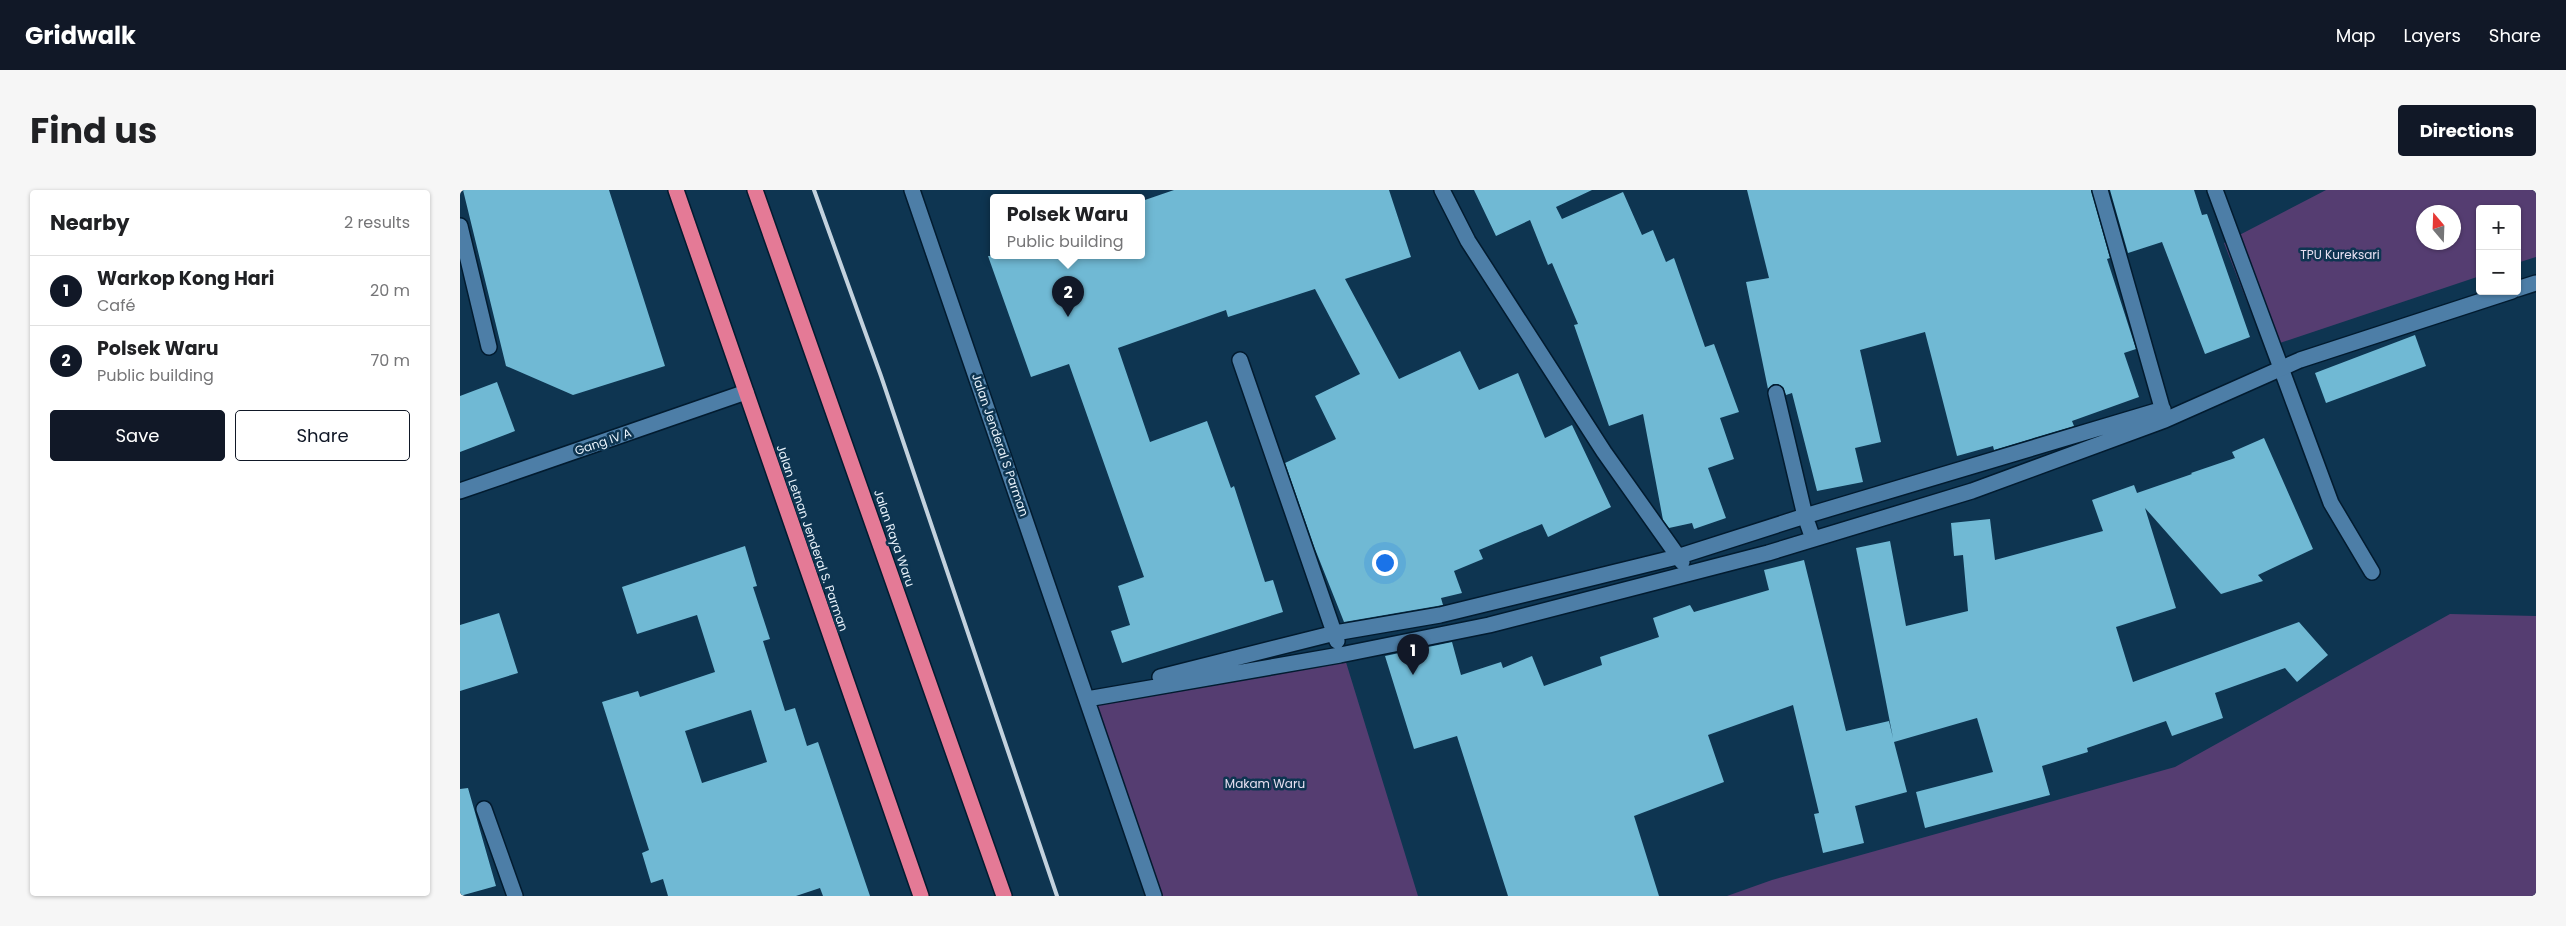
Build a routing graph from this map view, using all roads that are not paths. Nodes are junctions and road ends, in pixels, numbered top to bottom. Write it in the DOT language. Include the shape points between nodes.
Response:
graph roads {
  1 [pos="676,190"];
  2 [pos="755,190"];
  3 [pos="912,190"];
  4 [pos="1442,190"];
  5 [pos="2100,190"];
  6 [pos="2215,190"];
  7 [pos="460,226"];
  8 [pos="2536,283"];
  9 [pos="2521,289"];
  10 [pos="2500,295"];
  11 [pos="489,347"];
  12 [pos="1240,360"];
  13 [pos="2281,368"];
  14 [pos="746,392"];
  15 [pos="1776,393"];
  16 [pos="2164,414"];
  17 [pos="460,491"];
  18 [pos="1805,516"];
  19 [pos="1813,539"];
  20 [pos="1677,556"];
  21 [pos="2372,572"];
  22 [pos="1691,573"];
  23 [pos="1335,632"];
  24 [pos="1340,655"];
  25 [pos="1087,697"];
  26 [pos="484,809"];
  27 [pos="514,896"];
  28 [pos="921,896"];
  29 [pos="1004,896"];
  30 [pos="1154,896"];
  1 -- 14 [label="highway, Jalan Letnan Jenderal S. Parman"];
  2 -- 29 [label="highway, Jalan Raya Waru"];
  3 -- 25 [label="street, Jalan Jenderal S Parman"];
  4 -- 20 [label="street" via="1468,241 1604,452"];
  5 -- 16 [label="street"];
  6 -- 13 [label="street"];
  7 -- 11 [label="street"];
  8 -- 9 [label="street"];
  10 -- 13 [label="street"];
  12 -- 23 [label="street"];
  13 -- 16 [label="street"];
  13 -- 21 [label="street" via="2331,503"];
  14 -- 17 [label="street, Gang IV A"];
  14 -- 28 [label="highway, Jalan Letnan Jenderal S. Parman"];
  15 -- 18 [label="street"];
  16 -- 18 [label="street"];
  16 -- 19 [label="street" via="1972,491"];
  18 -- 19 [label="street"];
  18 -- 20 [label="street"];
  19 -- 22 [label="street"];
  20 -- 22 [label="street"];
  20 -- 23 [label="street" via="1440,615"];
  22 -- 24 [label="street" via="1489,625"];
  23 -- 24 [label="street"];
  23 -- 25 [label="street"];
  24 -- 25 [label="street"];
  25 -- 30 [label="street, Jalan Jenderal S Parman"];
  26 -- 27 [label="street"];
}
